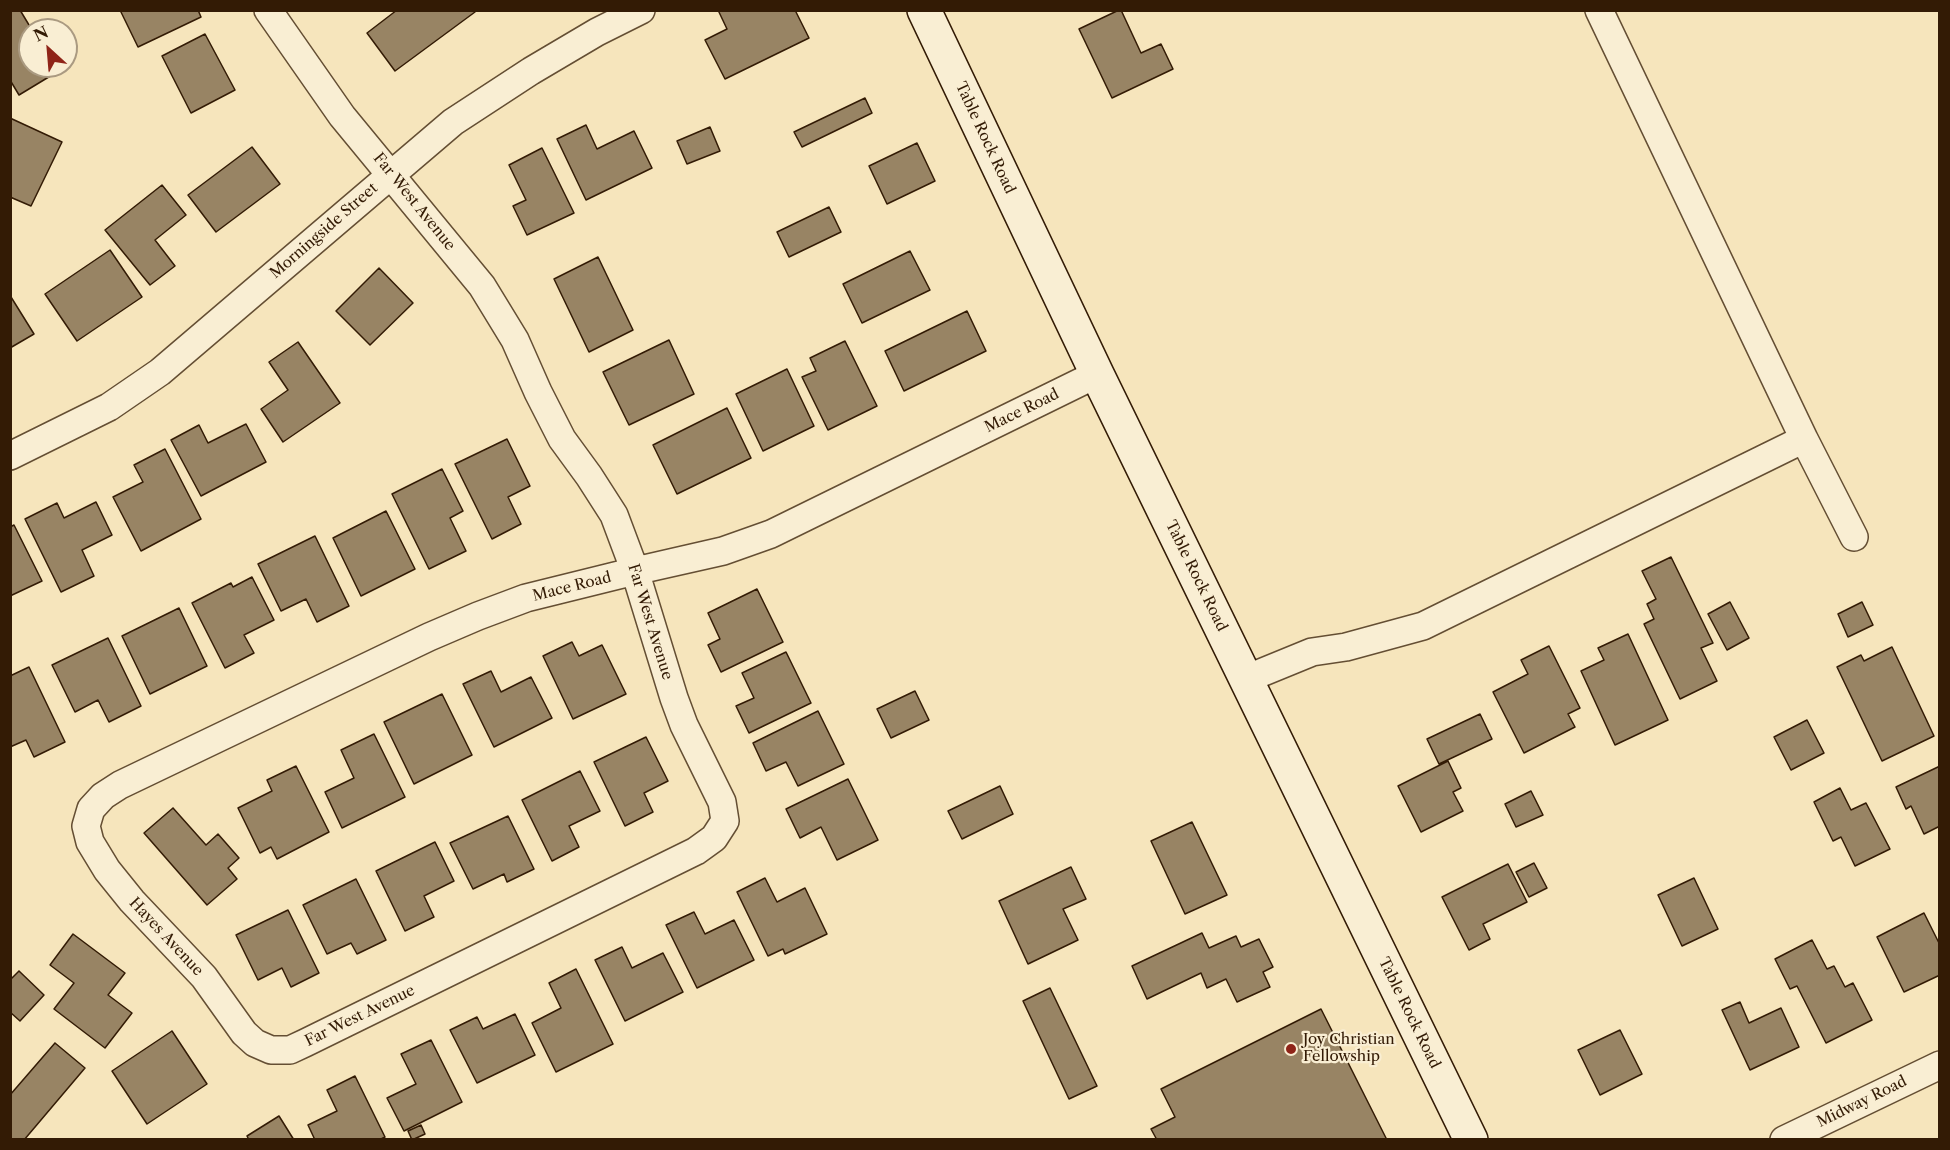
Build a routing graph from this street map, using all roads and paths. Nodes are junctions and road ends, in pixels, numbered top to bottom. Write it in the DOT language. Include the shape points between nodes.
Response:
graph roads {
  1 [pos="268,10"];
  2 [pos="641,10"];
  3 [pos="924,10"];
  4 [pos="1599,10"];
  5 [pos="392,174"];
  6 [pos="1096,374"];
  7 [pos="1804,439"];
  8 [pos="10,456"];
  9 [pos="1854,537"];
  10 [pos="635,571"];
  11 [pos="1246,679"];
  12 [pos="91,809"];
  13 [pos="271,1050"];
  14 [pos="1940,1065"];
  15 [pos="1471,1140"];
  16 [pos="1784,1140"];
  1 -- 5 [label="street, Far West Avenue" via="342,116"];
  2 -- 5 [label="street, Morningside Street" via="597,32 453,122"];
  3 -- 6 [label="main road, Table Rock Road"];
  4 -- 7 [label="street"];
  5 -- 8 [label="street, Morningside Street" via="160,372 109,406"];
  5 -- 10 [label="street, Far West Avenue" via="482,286 515,340 562,439 614,515"];
  6 -- 10 [label="street, Mace Road" via="771,534 723,551"];
  6 -- 11 [label="main road, Table Rock Road"];
  7 -- 9 [label="street"];
  7 -- 11 [label="street" via="1423,626 1312,652"];
  10 -- 12 [label="street, Mace Road" via="526,598 429,637 120,785"];
  10 -- 13 [label="street, Far West Avenue" via="674,698 722,802 724,821 714,838 696,851 305,1043 290,1050"];
  11 -- 15 [label="main road, Table Rock Road"];
  12 -- 13 [label="street, Hayes Avenue" via="86,826 90,842 107,870 204,977 244,1034"];
  14 -- 16 [label="street, Midway Road"];
}
